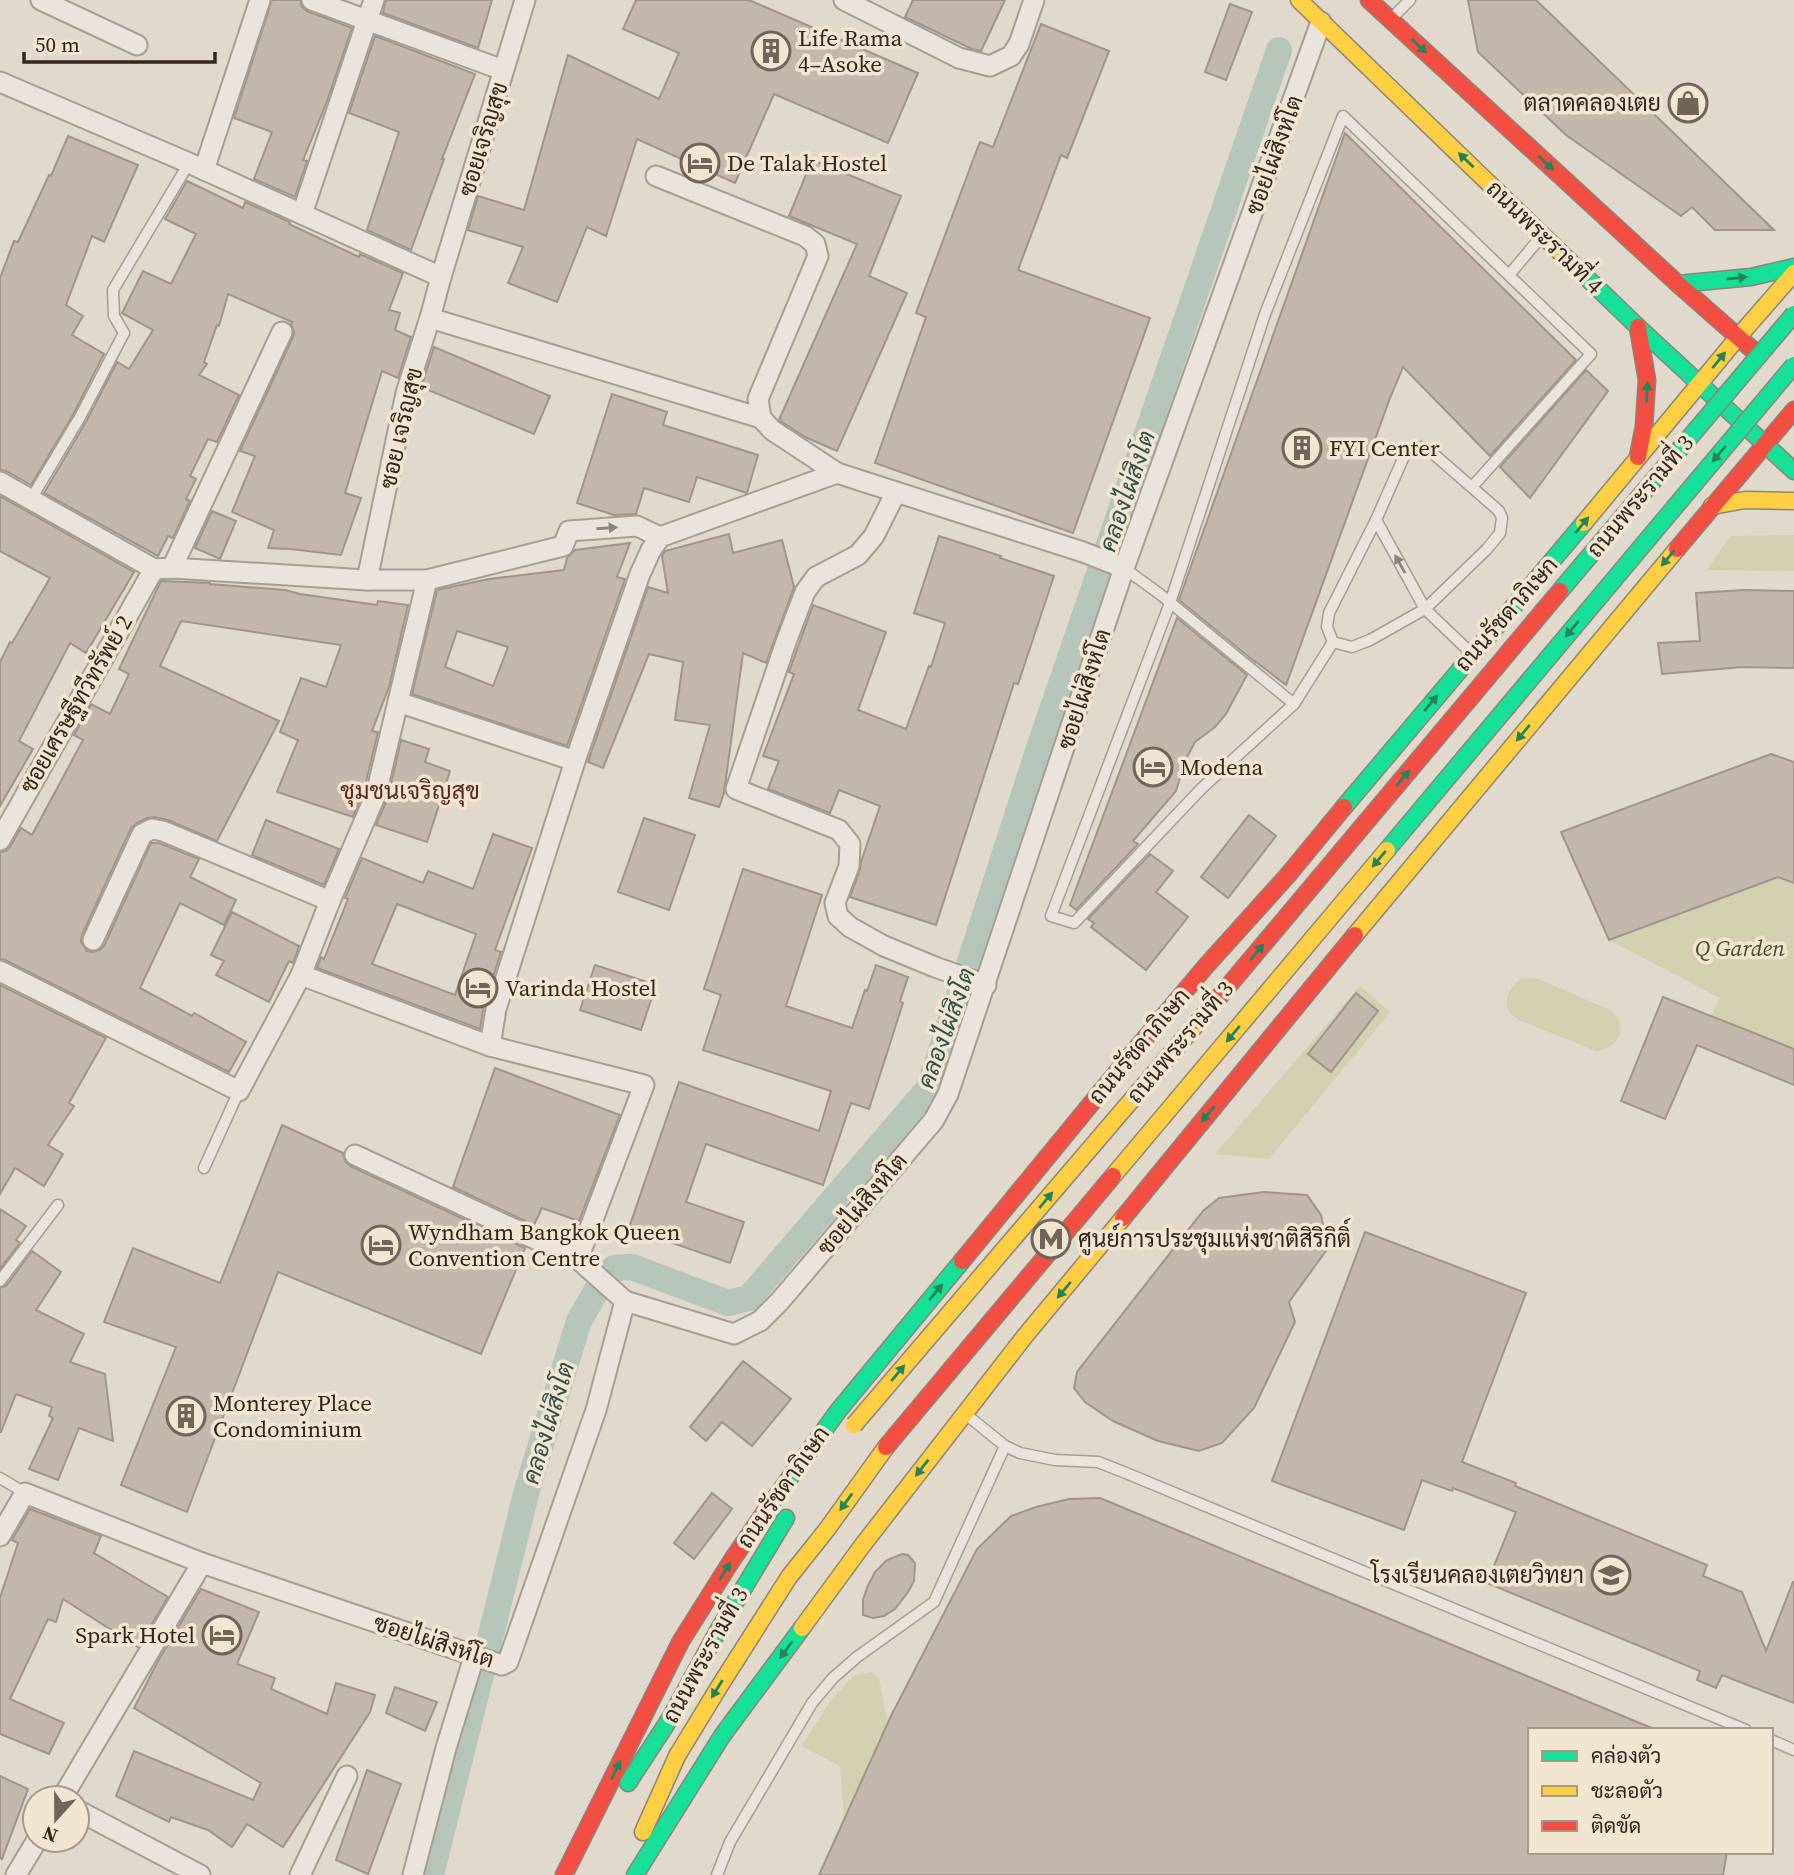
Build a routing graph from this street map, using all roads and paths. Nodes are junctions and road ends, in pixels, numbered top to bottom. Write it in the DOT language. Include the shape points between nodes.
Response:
graph roads {
  1 [pos="41,0"];
  2 [pos="260,0"];
  3 [pos="312,0"];
  4 [pos="374,0"];
  5 [pos="525,0"];
  6 [pos="844,0"];
  7 [pos="1034,0"];
  8 [pos="1299,0"];
  9 [pos="1370,0"];
  10 [pos="1410,0"];
  11 [pos="367,20"];
  12 [pos="1391,20"];
  13 [pos="1321,22"];
  14 [pos="137,44"];
  15 [pos="503,70"];
  16 [pos="0,82"];
  17 [pos="197,167"];
  18 [pos="656,176"];
  19 [pos="302,214"];
  20 [pos="1543,234"];
  21 [pos="1794,267"];
  22 [pos="1794,274"];
  23 [pos="1509,275"];
  24 [pos="441,277"];
  25 [pos="1678,284"];
  26 [pos="1794,314"];
  27 [pos="430,318"];
  28 [pos="1638,327"];
  29 [pos="282,332"];
  30 [pos="1738,336"];
  31 [pos="1794,365"];
  32 [pos="1700,384"];
  33 [pos="1794,387"];
  34 [pos="1794,410"];
  35 [pos="761,418"];
  36 [pos="1764,445"];
  37 [pos="1638,458"];
  38 [pos="1794,471"];
  39 [pos="837,473"];
  40 [pos="0,482"];
  41 [pos="1472,487"];
  42 [pos="896,492"];
  43 [pos="31,499"];
  44 [pos="1794,501"];
  45 [pos="1712,506"];
  46 [pos="1376,520"];
  47 [pos="660,537"];
  48 [pos="1117,565"];
  49 [pos="163,568"];
  50 [pos="367,580"];
  51 [pos="427,580"];
  52 [pos="1170,603"];
  53 [pos="1425,609"];
  54 [pos="1334,642"];
  55 [pos="1472,654"];
  56 [pos="398,702"];
  57 [pos="1294,704"];
  58 [pos="575,761"];
  59 [pos="0,840"];
  60 [pos="1288,875"];
  61 [pos="330,901"];
  62 [pos="1360,928"];
  63 [pos="93,940"];
  64 [pos="0,971"];
  65 [pos="301,975"];
  66 [pos="979,982"];
  67 [pos="490,1046"];
  68 [pos="239,1091"];
  69 [pos="355,1155"];
  70 [pos="204,1168"];
  71 [pos="58,1205"];
  72 [pos="582,1263"];
  73 [pos="0,1281"];
  74 [pos="619,1296"];
  75 [pos="965,1413"];
  76 [pos="850,1430"];
  77 [pos="1005,1446"];
  78 [pos="0,1478"];
  79 [pos="25,1493"];
  80 [pos="793,1508"];
  81 [pos="0,1536"];
  82 [pos="202,1563"];
  83 [pos="474,1657"];
  84 [pos="1741,1728"];
  85 [pos="1773,1741"];
  86 [pos="1794,1750"];
  87 [pos="347,1776"];
  88 [pos="70,1784"];
  89 [pos="91,1817"];
  90 [pos="28,1854"];
  91 [pos="0,1871"];
  92 [pos="14,1875"];
  93 [pos="200,1875"];
  94 [pos="300,1875"];
  95 [pos="413,1875"];
  96 [pos="566,1875"];
  97 [pos="624,1875"];
  98 [pos="635,1875"];
  99 [pos="717,1875"];
  1 -- 14 [label="street"];
  2 -- 17 [label="street"];
  3 -- 11 [label="street"];
  4 -- 11 [label="street"];
  5 -- 15 [label="street, ซอยเจริญสุข"];
  6 -- 7 [label="street" via="960,58 990,66 1011,56"];
  8 -- 13 [label="main road, ถนนพระรามที่ 4"];
  9 -- 12 [label="main road"];
  10 -- 12 [label="lane"];
  11 -- 15 [label="street"];
  11 -- 19 [label="street"];
  12 -- 25 [label="main road, one-way"];
  20 -- 13 [label="main road, ถนนพระรามที่ 4, one-way"];
  13 -- 48 [label="street, ซอยไผ่สิงห์โต"];
  15 -- 24 [label="street, ซอยเจริญสุข"];
  16 -- 17 [label="street"];
  17 -- 19 [label="street"];
  17 -- 43 [label="lane" via="113,290 114,316 124,333"];
  18 -- 35 [label="street" via="815,244 818,257 758,399"];
  19 -- 24 [label="street"];
  20 -- 23 [label="lane"];
  20 -- 28 [label="main road, ถนนพระรามที่ 4"];
  25 -- 21 [label="main road, one-way" via="1752,277"];
  22 -- 30 [label="main road, ถนนรัชดาภิเษก"];
  23 -- 41 [label="lane" via="1591,354"];
  23 -- 52 [label="lane" via="1343,116 1265,314"];
  24 -- 27 [label="street, ซอย เจริญสุข"];
  25 -- 30 [label="main road"];
  76 -- 26 [label="main road, ถนนพระรามที่ 3, one-way, bridge"];
  27 -- 35 [label="street"];
  27 -- 50 [label="street, ซอย เจริญสุข" via="406,393"];
  28 -- 32 [label="main road, ถนนพระรามที่ 4"];
  37 -- 28 [label="main road, one-way" via="1647,380"];
  29 -- 49 [label="street, ซอยเศรษฐีทวีทรัพย์ 2"];
  32 -- 30 [label="main road, ถนนรัชดาภิเษก, one-way"];
  30 -- 33 [label="main road"];
  31 -- 97 [label="main road, ถนนพระรามที่ 3, one-way, bridge" via="886,1447 789,1577 719,1687 677,1756"];
  32 -- 36 [label="main road, ถนนพระรามที่ 4"];
  32 -- 37 [label="main road, ถนนรัชดาภิเษก"];
  34 -- 36 [label="main road"];
  35 -- 39 [label="street"];
  36 -- 38 [label="main road, ถนนพระรามที่ 4"];
  36 -- 45 [label="main road"];
  55 -- 37 [label="main road, ถนนรัชดาภิเษก, one-way"];
  39 -- 42 [label="street"];
  39 -- 47 [label="street"];
  40 -- 43 [label="street"];
  41 -- 46 [label="lane" via="1429,450 1412,449 1405,454"];
  41 -- 53 [label="lane" via="1499,511 1500,533"];
  42 -- 48 [label="street"];
  42 -- 66 [label="street" via="874,536 858,555 816,577 805,592 736,789 839,830 850,844 849,866 835,903 838,916 850,927 884,946"];
  43 -- 49 [label="street"];
  44 -- 45 [label="main road" via="1745,500"];
  45 -- 62 [label="main road, one-way"];
  53 -- 46 [label="lane, one-way"];
  46 -- 54 [label="lane" via="1329,613 1327,627"];
  51 -- 47 [label="street, one-way" via="564,546 569,531 637,526"];
  47 -- 58 [label="street" via="640,574"];
  48 -- 52 [label="lane"];
  48 -- 66 [label="street, ซอยไผ่สิงห์โต"];
  49 -- 50 [label="street"];
  49 -- 59 [label="street, ซอยเศรษฐีทวีทรัพย์ 2"];
  50 -- 51 [label="street"];
  51 -- 56 [label="street"];
  52 -- 57 [label="lane"];
  52 -- 57 [label="lane" via="1051,916 1074,923 1202,788"];
  53 -- 54 [label="lane" via="1352,647"];
  53 -- 55 [label="lane"];
  54 -- 57 [label="lane"];
  60 -- 55 [label="main road, ถนนรัชดาภิเษก, one-way"];
  56 -- 58 [label="street"];
  56 -- 61 [label="street" via="376,794"];
  58 -- 67 [label="street" via="496,1009"];
  60 -- 62 [label="main road" via="1315,860 1338,866 1356,879 1367,902"];
  96 -- 60 [label="main road, ถนนรัชดาภิเษก, one-way" via="681,1641 788,1479 862,1381 1125,1062"];
  61 -- 63 [label="street" via="152,829 142,834"];
  61 -- 65 [label="street"];
  62 -- 75 [label="main road, one-way"];
  64 -- 68 [label="street"];
  65 -- 67 [label="street"];
  65 -- 68 [label="street"];
  66 -- 74 [label="street, ซอยไผ่สิงห์โต" via="948,1094 934,1120 760,1321 734,1334"];
  67 -- 72 [label="street" via="644,1085"];
  68 -- 70 [label="lane"];
  69 -- 72 [label="street"];
  71 -- 73 [label="lane"];
  72 -- 74 [label="street"];
  74 -- 83 [label="street, ซอยไผ่สิงห์โต" via="596,1410 508,1662 502,1665"];
  75 -- 77 [label="lane"];
  75 -- 98 [label="main road, one-way" via="722,1736"];
  77 -- 84 [label="lane" via="1035,1457 1098,1462"];
  77 -- 99 [label="lane" via="934,1602 857,1657 812,1703 730,1842"];
  78 -- 79 [label="lane"];
  79 -- 81 [label="street"];
  79 -- 82 [label="street, ซอยไผ่สิงห์โต"];
  80 -- 96 [label="main road, ถนนพระรามที่ 3" via="671,1717"];
  82 -- 83 [label="street, ซอยไผ่สิงห์โต"];
  82 -- 88 [label="street"];
  83 -- 95 [label="street"];
  85 -- 86 [label="lane"];
  87 -- 94 [label="street"];
  89 -- 93 [label="street"];
  90 -- 92 [label="street"];
  91 -- 92 [label="street"];
}
